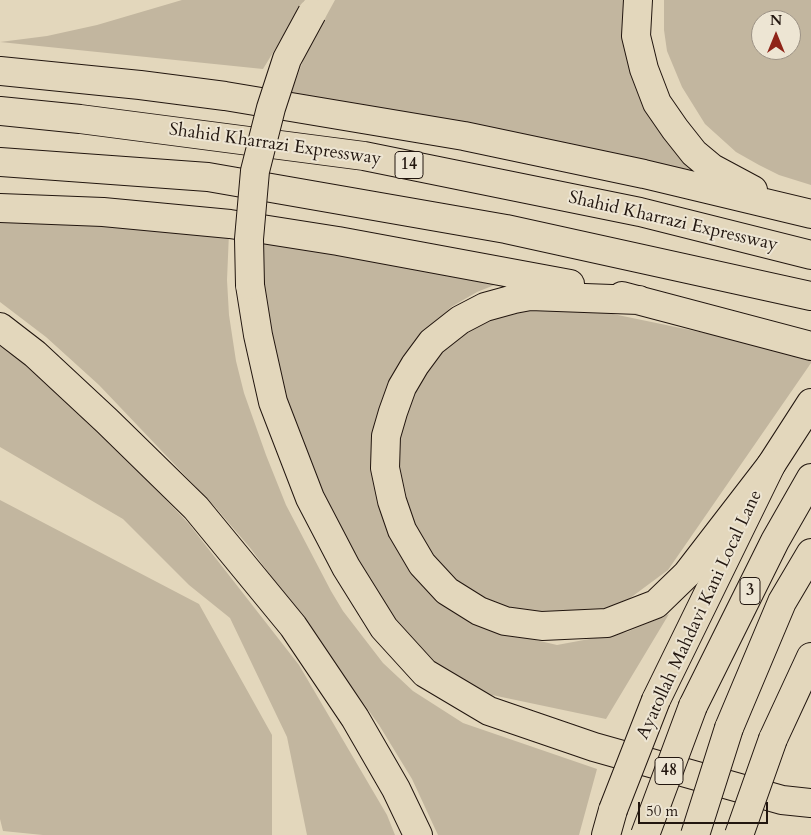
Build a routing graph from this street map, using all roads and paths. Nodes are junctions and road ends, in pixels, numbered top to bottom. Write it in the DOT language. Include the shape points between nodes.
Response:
graph roads {
  1 [pos="638,0"];
  2 [pos="316,6"];
  3 [pos="0,71"];
  4 [pos="0,111"];
  5 [pos="0,162"];
  6 [pos="0,208"];
  7 [pos="801,211"];
  8 [pos="811,255"];
  9 [pos="811,296"];
  10 [pos="639,300"];
  11 [pos="0,327"];
  12 [pos="811,346"];
  13 [pos="811,403"];
  14 [pos="771,465"];
  15 [pos="811,478"];
  16 [pos="811,553"];
  17 [pos="811,657"];
  18 [pos="693,706"];
  19 [pos="811,803"];
  20 [pos="609,823"];
  21 [pos="418,835"];
  22 [pos="646,835"];
  23 [pos="695,835"];
  24 [pos="739,835"];
  1 -- 7 [label="main road" via="636,36 644,69 657,102 675,129 694,153 712,168"];
  2 -- 19 [label="main road, bridge" via="287,59 256,171 249,239 250,285 273,402 310,498 346,567 384,628 425,673 489,711 594,747 782,800"];
  3 -- 7 [label="main road" via="225,96 464,136"];
  4 -- 8 [label="main road, Shahid Kharrazi Expressway / 14" via="364,156 640,212"];
  5 -- 9 [label="main road" via="208,177 506,229"];
  6 -- 10 [label="main road" via="103,212 230,224 463,263"];
  10 -- 12 [label="main road"];
  10 -- 14 [label="main road" via="530,296 514,299 485,306 432,342 402,387 386,436 385,468 392,501 402,530 422,564 447,591 479,611 505,621 542,626 607,623 656,604 687,574"];
  11 -- 21 [label="main road" via="35,354 196,508 293,626 396,788"];
  13 -- 14 [label="main road, Ayatollah Mahdavi Kani Local Lane"];
  14 -- 20 [label="main road, Ayatollah Mahdavi Kani Local Lane, bridge" via="656,700"];
  15 -- 18 [label="main road, 3" via="775,541"];
  16 -- 23 [label="main road, 3, bridge" via="782,602 729,728"];
  17 -- 24 [label="main road, bridge" via="773,739"];
  18 -- 22 [label="main road, 48, bridge"];
}
